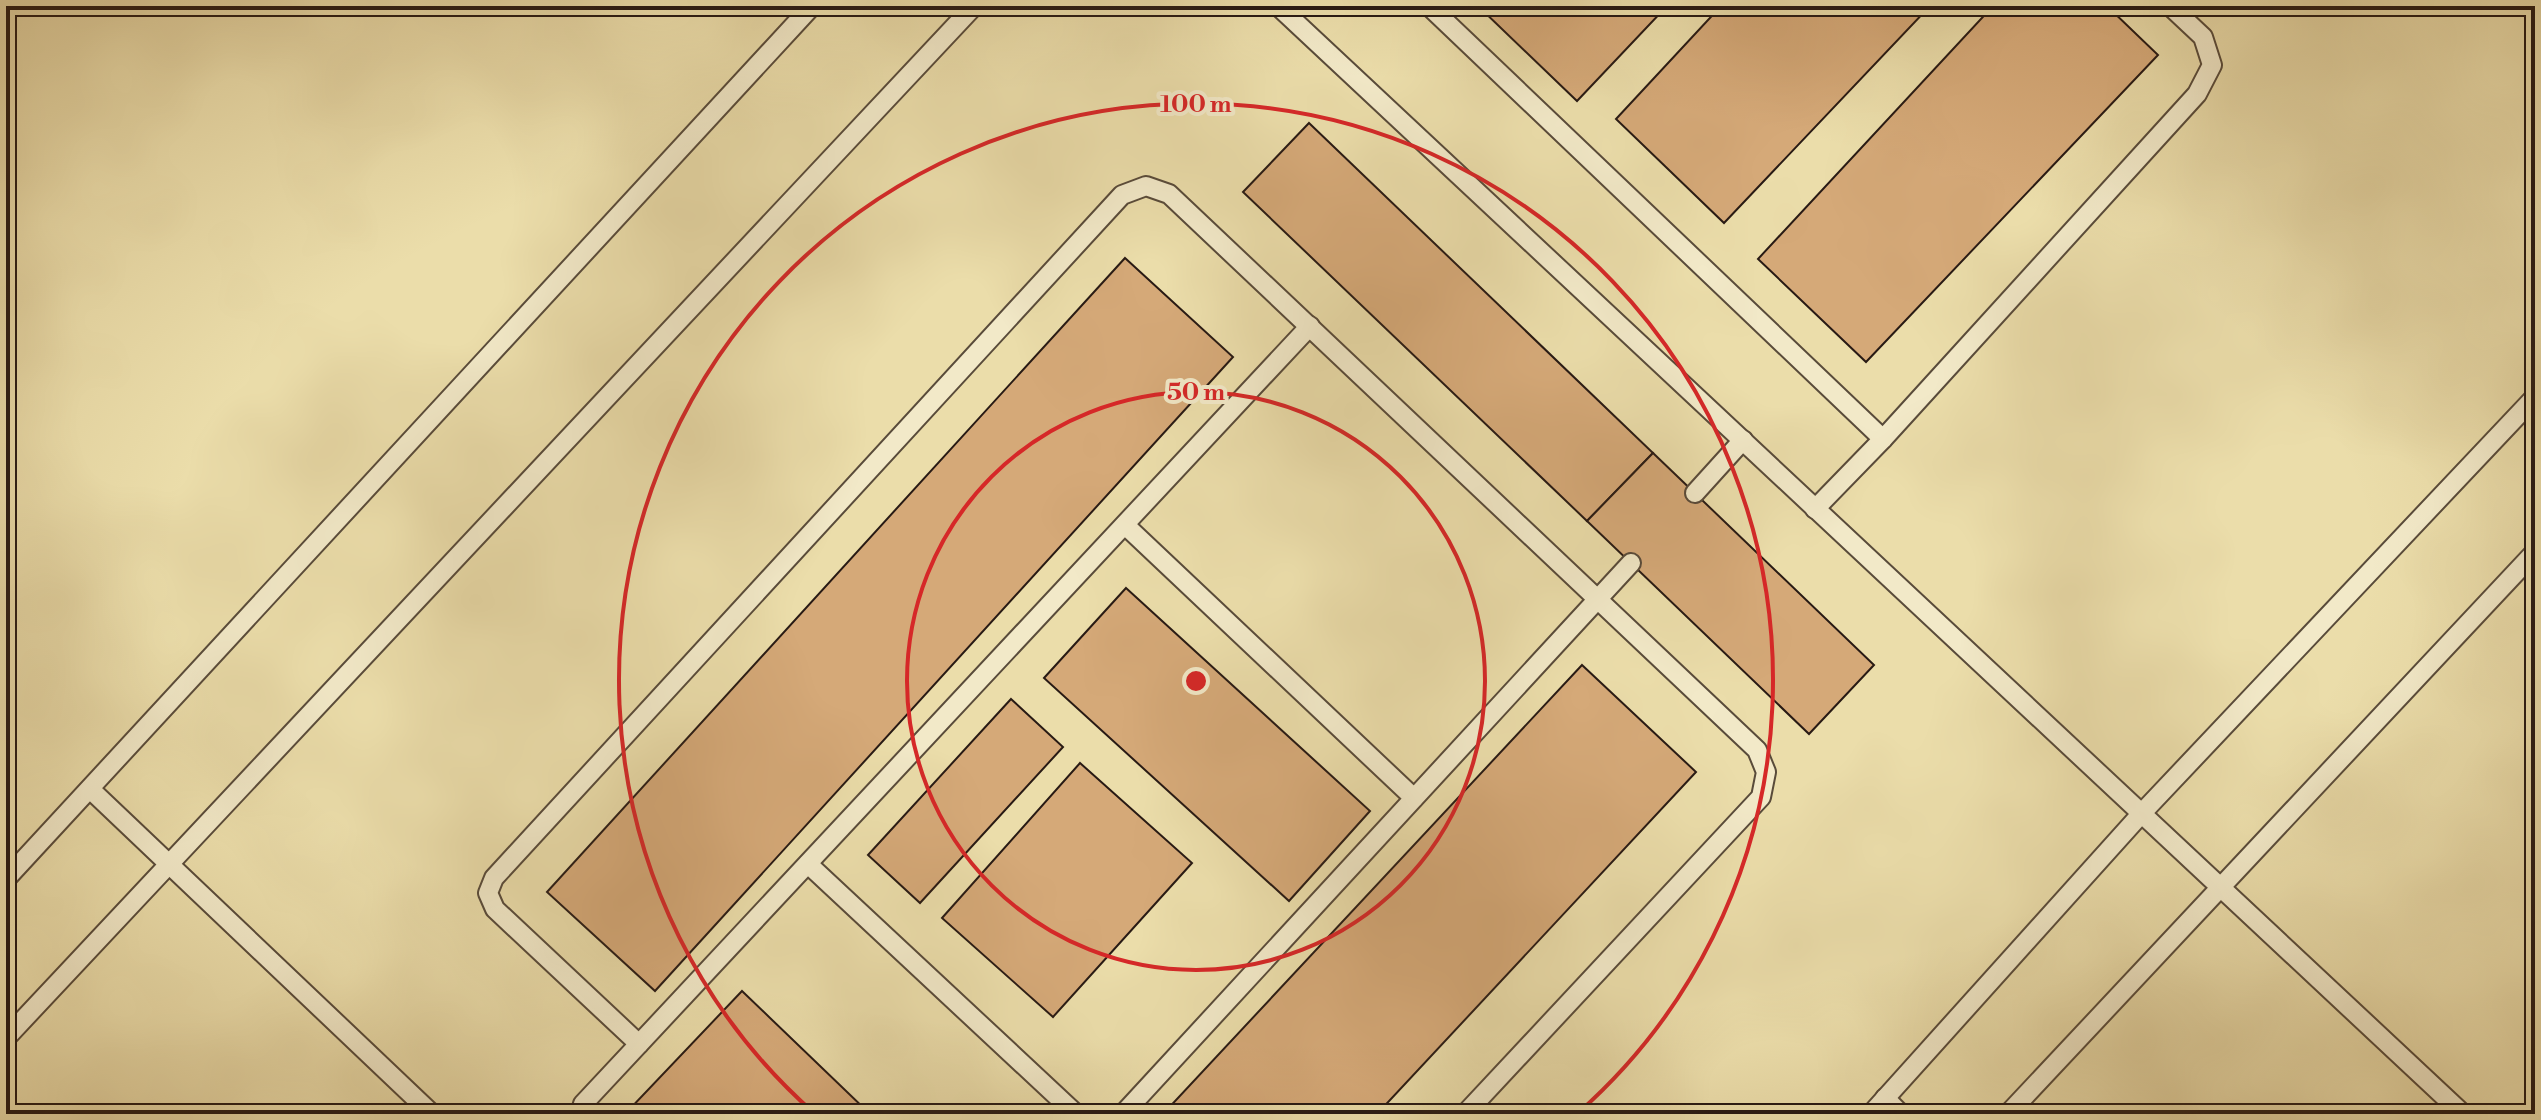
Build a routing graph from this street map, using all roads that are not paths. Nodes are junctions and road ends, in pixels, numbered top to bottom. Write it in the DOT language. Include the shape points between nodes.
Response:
graph roads {
  1 [pos="812,6"];
  2 [pos="974,6"];
  3 [pos="1278,6"];
  4 [pos="1429,6"];
  5 [pos="2170,6"];
  6 [pos="1310,326"];
  7 [pos="2535,397"];
  8 [pos="1883,439"];
  9 [pos="1743,440"];
  10 [pos="1695,493"];
  11 [pos="1815,509"];
  12 [pos="1125,525"];
  13 [pos="2535,552"];
  14 [pos="1631,563"];
  15 [pos="1597,599"];
  16 [pos="90,789"];
  17 [pos="1414,798"];
  18 [pos="2141,814"];
  19 [pos="169,864"];
  20 [pos="808,864"];
  21 [pos="6,879"];
  22 [pos="2222,888"];
  23 [pos="6,1038"];
  24 [pos="639,1044"];
  25 [pos="1885,1098"];
  26 [pos="432,1114"];
  27 [pos="580,1114"];
  28 [pos="1076,1114"];
  29 [pos="1123,1114"];
  30 [pos="1465,1114"];
  31 [pos="1871,1114"];
  32 [pos="1901,1114"];
  33 [pos="2008,1114"];
  34 [pos="2463,1114"];
  1 -- 16 [label="lane"];
  2 -- 19 [label="lane"];
  3 -- 9 [label="lane"];
  4 -- 8 [label="lane"];
  5 -- 8 [label="lane" via="2203,37 2212,65 2197,94"];
  6 -- 12 [label="lane"];
  6 -- 15 [label="lane"];
  6 -- 24 [label="lane" via="1169,194 1146,186 1122,195 494,878 488,893 495,909"];
  7 -- 18 [label="lane"];
  8 -- 11 [label="lane"];
  9 -- 10 [label="lane"];
  9 -- 11 [label="lane"];
  11 -- 18 [label="lane"];
  12 -- 17 [label="lane"];
  12 -- 20 [label="lane"];
  13 -- 22 [label="lane"];
  14 -- 15 [label="lane"];
  15 -- 17 [label="lane"];
  15 -- 30 [label="lane" via="1757,750 1766,772 1761,797"];
  16 -- 19 [label="lane"];
  16 -- 21 [label="lane"];
  17 -- 29 [label="lane"];
  18 -- 22 [label="lane"];
  18 -- 25 [label="lane"];
  19 -- 23 [label="lane"];
  19 -- 26 [label="lane"];
  20 -- 24 [label="lane"];
  20 -- 28 [label="lane"];
  22 -- 33 [label="lane"];
  22 -- 34 [label="lane"];
  24 -- 27 [label="lane" via="583,1104"];
  25 -- 31 [label="lane"];
  25 -- 32 [label="lane"];
}
